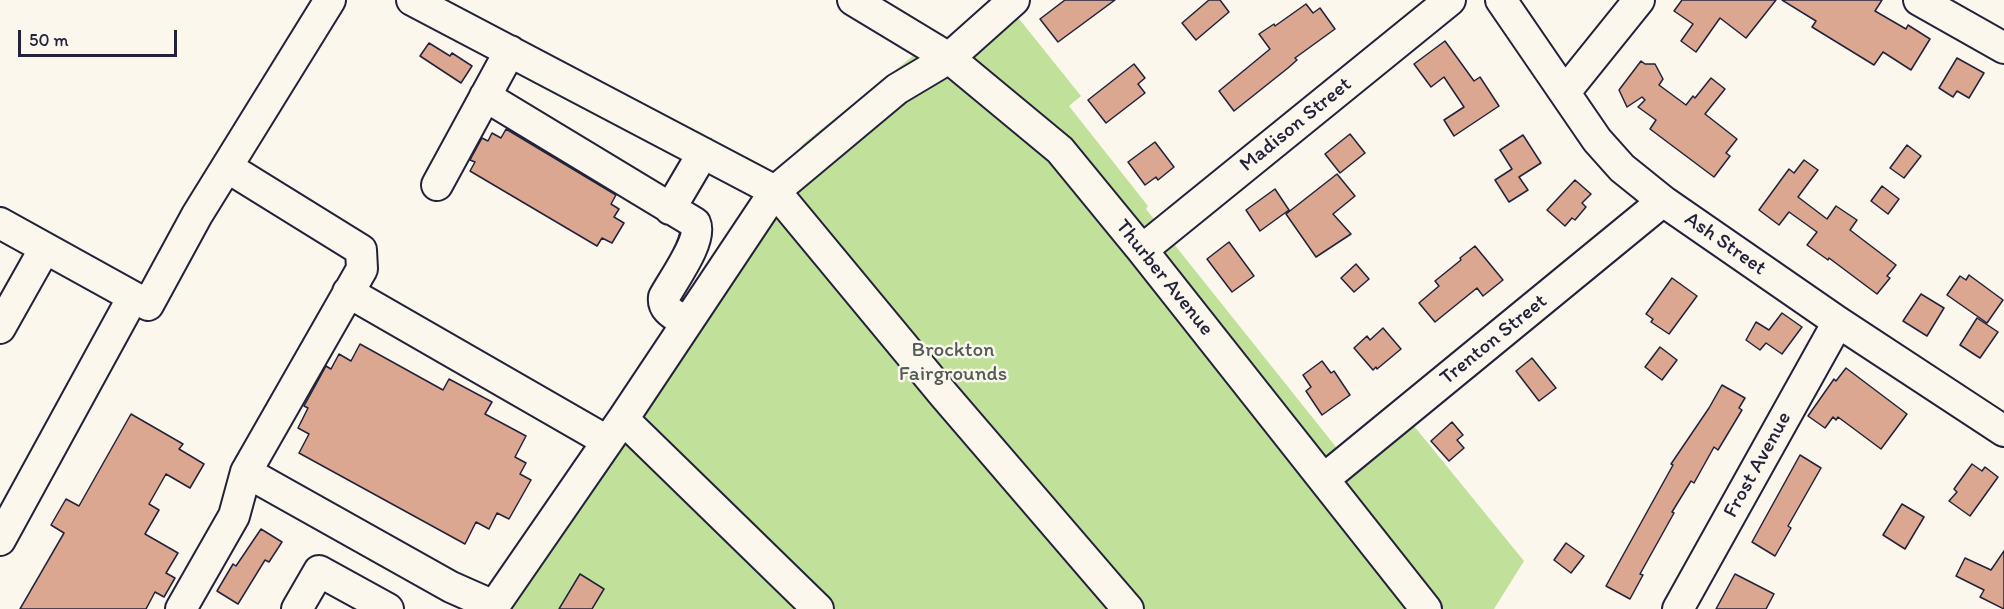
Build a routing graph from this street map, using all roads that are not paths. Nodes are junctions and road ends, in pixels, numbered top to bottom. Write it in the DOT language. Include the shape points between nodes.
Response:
graph roads {
  1 [pos="330,0"];
  2 [pos="412,0"];
  3 [pos="853,0"];
  4 [pos="1014,0"];
  5 [pos="1450,0"];
  6 [pos="1501,0"];
  7 [pos="1639,0"];
  8 [pos="1919,0"];
  9 [pos="2004,48"];
  10 [pos="510,51"];
  11 [pos="949,58"];
  12 [pos="1565,92"];
  13 [pos="485,96"];
  14 [pos="703,153"];
  15 [pos="227,167"];
  16 [pos="437,185"];
  17 [pos="775,191"];
  18 [pos="1663,201"];
  19 [pos="670,209"];
  20 [pos="0,223"];
  21 [pos="45,248"];
  22 [pos="1142,250"];
  23 [pos="348,292"];
  24 [pos="134,297"];
  25 [pos="1838,322"];
  26 [pos="687,323"];
  27 [pos="0,328"];
  28 [pos="615,430"];
  29 [pos="2004,431"];
  30 [pos="246,472"];
  31 [pos="1324,478"];
  32 [pos="0,540"];
  33 [pos="495,608"];
  34 [pos="181,609"];
  35 [pos="297,609"];
  36 [pos="388,609"];
  37 [pos="818,609"];
  38 [pos="1128,609"];
  39 [pos="1426,609"];
  40 [pos="1678,609"];
  1 -- 15 [label="street"];
  2 -- 10 [label="street"];
  3 -- 11 [label="street, Thurber Avenue"];
  4 -- 11 [label="street"];
  5 -- 22 [label="street, Madison Street"];
  6 -- 12 [label="street, Ash Street"];
  7 -- 12 [label="street"];
  8 -- 9 [label="street"];
  10 -- 13 [label="street"];
  10 -- 14 [label="street"];
  11 -- 17 [label="street" via="897,89"];
  11 -- 22 [label="street, Thurber Avenue" via="1060,150"];
  12 -- 18 [label="street, Ash Street" via="1597,140 1622,168"];
  13 -- 16 [label="street"];
  13 -- 19 [label="street"];
  14 -- 17 [label="street"];
  14 -- 19 [label="street"];
  15 -- 23 [label="street" via="361,250 362,269"];
  15 -- 24 [label="street" via="148,305"];
  17 -- 26 [label="street"];
  17 -- 38 [label="street"];
  18 -- 25 [label="street, Ash Street"];
  18 -- 31 [label="street, Trenton Street"];
  19 -- 26 [label="street" via="695,223 698,229 663,303"];
  20 -- 21 [label="street"];
  21 -- 24 [label="street"];
  21 -- 27 [label="street"];
  22 -- 31 [label="street, Thurber Avenue"];
  23 -- 28 [label="street"];
  23 -- 30 [label="street"];
  24 -- 32 [label="street"];
  25 -- 29 [label="street, Ash Street"];
  25 -- 40 [label="street, Frost Avenue"];
  26 -- 28 [label="street"];
  28 -- 33 [label="street"];
  28 -- 37 [label="street"];
  30 -- 33 [label="street"];
  30 -- 34 [label="street" via="234,516"];
  31 -- 39 [label="street, Thurber Avenue"];
  35 -- 36 [label="street" via="320,571"];
}
